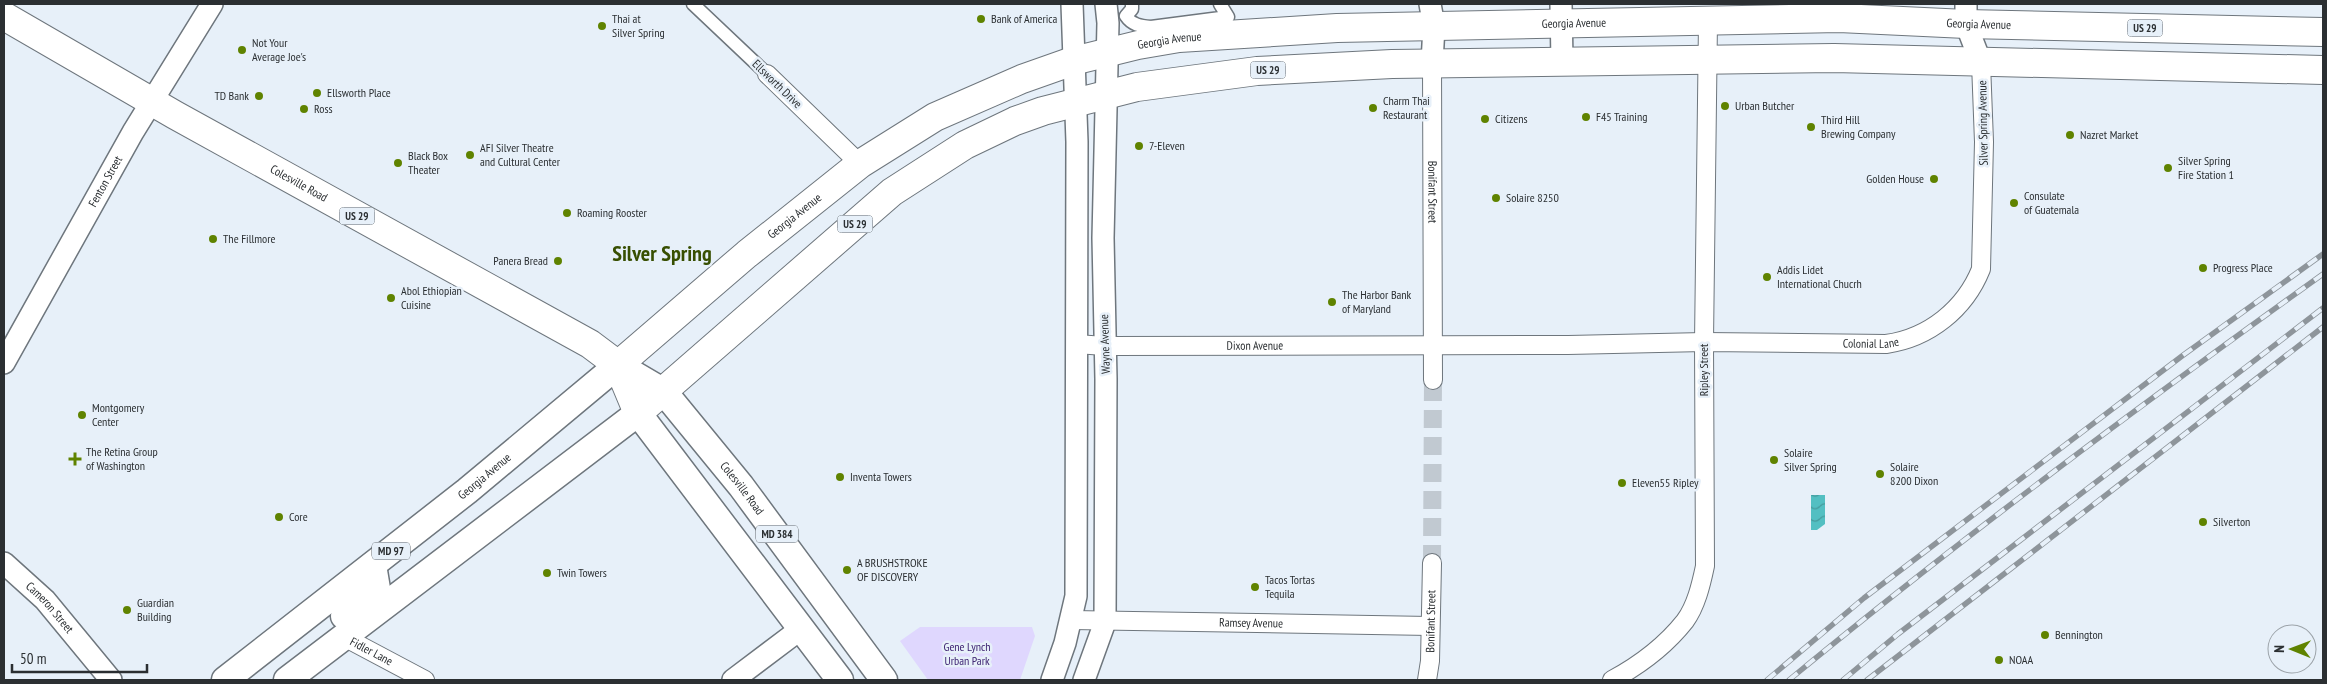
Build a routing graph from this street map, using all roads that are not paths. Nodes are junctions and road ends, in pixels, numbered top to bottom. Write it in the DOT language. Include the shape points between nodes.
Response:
graph roads {
  1 [pos="212,4"];
  2 [pos="693,4"];
  3 [pos="1072,4"];
  4 [pos="1106,4"];
  5 [pos="1132,4"];
  6 [pos="1220,4"];
  7 [pos="1562,14"];
  8 [pos="1966,14"];
  9 [pos="1432,15"];
  10 [pos="4,16"];
  11 [pos="1708,21"];
  12 [pos="2201,29"];
  13 [pos="2323,32"];
  14 [pos="1108,52"];
  15 [pos="1708,59"];
  16 [pos="1073,61"];
  17 [pos="1562,62"];
  18 [pos="1981,63"];
  19 [pos="1432,64"];
  20 [pos="2200,68"];
  21 [pos="2323,70"];
  22 [pos="767,74"];
  23 [pos="1107,95"];
  24 [pos="153,101"];
  25 [pos="1076,103"];
  26 [pos="860,164"];
  27 [pos="1983,244"];
  28 [pos="1704,342"];
  29 [pos="1076,344"];
  30 [pos="1432,344"];
  31 [pos="1105,346"];
  32 [pos="4,363"];
  33 [pos="618,365"];
  34 [pos="1433,380"];
  35 [pos="664,392"];
  36 [pos="638,413"];
  37 [pos="4,563"];
  38 [pos="1432,563"];
  39 [pos="373,566"];
  40 [pos="1072,620"];
  41 [pos="1105,622"];
  42 [pos="1430,626"];
  43 [pos="802,628"];
  44 [pos="344,637"];
  45 [pos="111,680"];
  46 [pos="225,680"];
  47 [pos="287,680"];
  48 [pos="425,680"];
  49 [pos="733,680"];
  50 [pos="840,680"];
  51 [pos="884,680"];
  52 [pos="1052,680"];
  53 [pos="1084,680"];
  54 [pos="1426,680"];
  55 [pos="1612,680"];
  1 -- 24 [label="street, Fenton Street"];
  2 -- 22 [label="street, Ellsworth Drive"];
  3 -- 16 [label="street" via="1075,31"];
  4 -- 14 [label="street, Wayne Avenue"];
  5 -- 6 [label="street" via="1126,16 1129,21 1151,27 1228,17"];
  7 -- 9 [label="highway, Georgia Avenue / US 29"];
  7 -- 11 [label="highway, Georgia Avenue / US 29"];
  7 -- 17 [label="street"];
  8 -- 11 [label="highway, Georgia Avenue / US 29"];
  8 -- 12 [label="highway, Georgia Avenue / US 29"];
  8 -- 18 [label="street, Silver Spring Avenue"];
  9 -- 14 [label="highway, Georgia Avenue / US 29" via="1337,28 1179,38"];
  9 -- 19 [label="street, Bonifant Street"];
  10 -- 24 [label="highway, Colesville Road / US 29"];
  11 -- 15 [label="street, Ripley Street"];
  12 -- 13 [label="highway, Georgia Avenue / US 29"];
  12 -- 20 [label="highway"];
  14 -- 16 [label="highway, Georgia Avenue / US 29"];
  14 -- 23 [label="street, Wayne Avenue"];
  15 -- 17 [label="highway, US 29"];
  15 -- 18 [label="highway, US 29" via="1834,58"];
  15 -- 28 [label="street, Ripley Street"];
  16 -- 25 [label="street"];
  16 -- 26 [label="highway, Georgia Avenue / US 29" via="935,117"];
  17 -- 19 [label="highway, US 29"];
  18 -- 20 [label="highway, US 29"];
  18 -- 27 [label="street, Silver Spring Avenue" via="1984,90"];
  19 -- 23 [label="highway, US 29" via="1257,71 1166,82"];
  19 -- 30 [label="street, Bonifant Street"];
  20 -- 21 [label="highway, US 29"];
  22 -- 26 [label="street, Ellsworth Drive"];
  23 -- 25 [label="highway, US 29"];
  23 -- 31 [label="street, Wayne Avenue" via="1103,238"];
  24 -- 32 [label="street, Fenton Street"];
  24 -- 33 [label="highway, Colesville Road / US 29" via="590,344"];
  25 -- 29 [label="street"];
  25 -- 35 [label="highway, US 29" via="1015,121 974,141 892,192"];
  26 -- 33 [label="highway, Georgia Avenue / US 29" via="747,254"];
  27 -- 28 [label="street, Colonial Lane" via="1976,283 1962,302 1934,326 1907,341 1886,344"];
  28 -- 30 [label="street, Colonial Lane"];
  28 -- 55 [label="street, Ripley Street" via="1705,566 1702,580 1696,601 1685,620 1630,671"];
  29 -- 31 [label="street, Dixon Avenue"];
  29 -- 40 [label="street" via="1076,596"];
  30 -- 31 [label="street, Dixon Avenue"];
  30 -- 34 [label="street, Bonifant Street"];
  31 -- 41 [label="street, Wayne Avenue"];
  33 -- 35 [label="main road, Colesville Road / MD 384"];
  33 -- 36 [label="highway"];
  33 -- 39 [label="main road, Georgia Avenue / MD 97"];
  35 -- 36 [label="highway, US 29"];
  35 -- 51 [label="main road, Colesville Road / MD 384" via="741,486"];
  36 -- 43 [label="main road, MD 384"];
  36 -- 44 [label="main road, MD 97"];
  37 -- 45 [label="street, Cameron Street" via="45,600"];
  38 -- 42 [label="street, Bonifant Street"];
  39 -- 46 [label="main road, Georgia Avenue / MD 97"];
  39 -- 47 [label="main road, MD 97" via="377,588 299,654"];
  40 -- 41 [label="street, Ramsey Avenue"];
  40 -- 52 [label="street"];
  41 -- 42 [label="street, Ramsey Avenue"];
  41 -- 53 [label="street, Wayne Avenue"];
  42 -- 54 [label="street, Bonifant Street" via="1430,661"];
  43 -- 49 [label="street"];
  43 -- 50 [label="main road, MD 384"];
  44 -- 47 [label="main road, MD 97"];
  44 -- 48 [label="street, Fidler Lane"];
}
